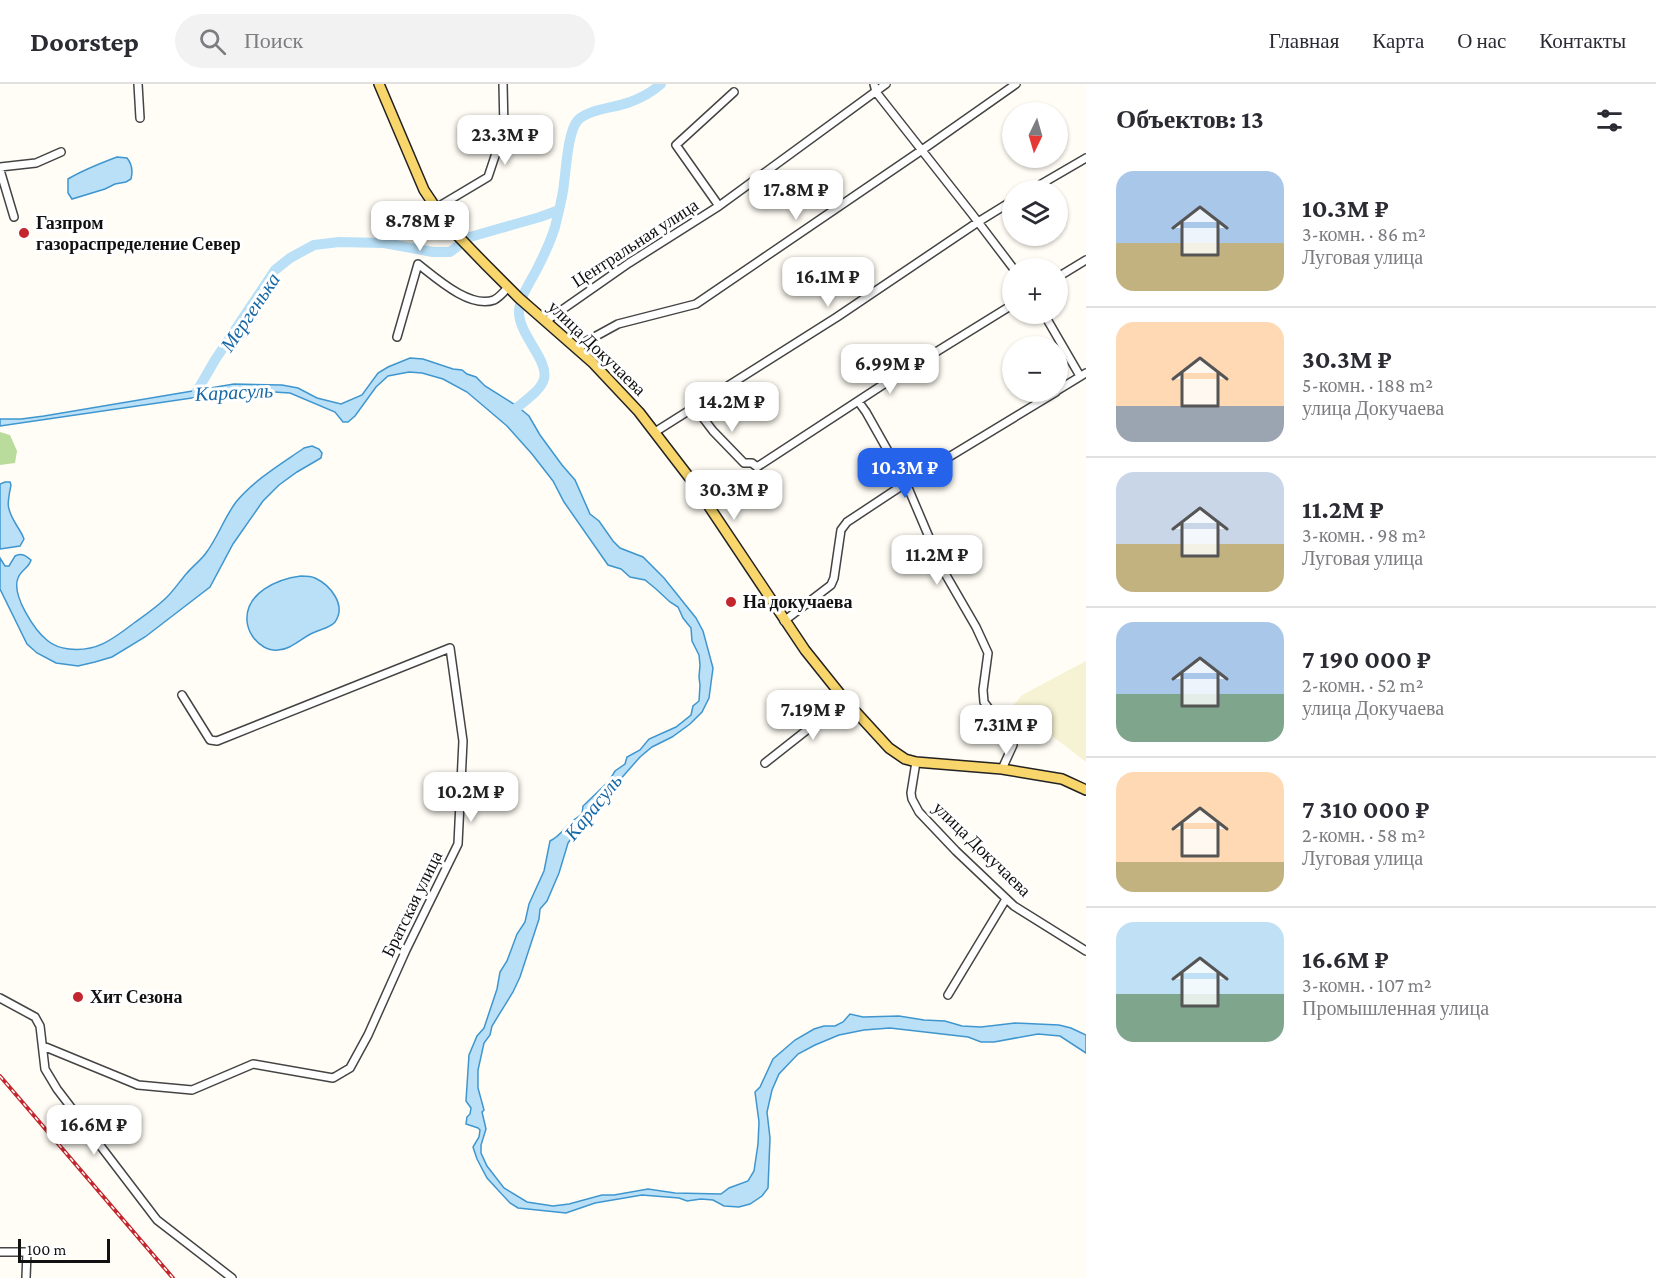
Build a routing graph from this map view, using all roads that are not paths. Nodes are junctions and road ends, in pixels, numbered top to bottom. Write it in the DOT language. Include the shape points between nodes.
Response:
graph roads {
  1 [pos="138,84"];
  2 [pos="379,84"];
  3 [pos="503,84"];
  4 [pos="874,84"];
  5 [pos="886,84"];
  6 [pos="1016,84"];
  7 [pos="734,92"];
  8 [pos="876,92"];
  9 [pos="140,118"];
  10 [pos="922,150"];
  11 [pos="61,152"];
  12 [pos="1086,158"];
  13 [pos="0,169"];
  14 [pos="1048,180"];
  15 [pos="719,207"];
  16 [pos="1002,207"];
  17 [pos="436,208"];
  18 [pos="14,217"];
  19 [pos="978,222"];
  20 [pos="1005,258"];
  21 [pos="1086,260"];
  22 [pos="1068,271"];
  23 [pos="508,287"];
  24 [pos="1002,311"];
  25 [pos="546,321"];
  26 [pos="1050,324"];
  27 [pos="397,338"];
  28 [pos="578,349"];
  29 [pos="1083,375"];
  30 [pos="1068,384"];
  31 [pos="858,401"];
  32 [pos="1039,402"];
  33 [pos="694,406"];
  34 [pos="655,432"];
  35 [pos="906,483"];
  36 [pos="784,621"];
  37 [pos="182,695"];
  38 [pos="844,700"];
  39 [pos="916,762"];
  40 [pos="765,763"];
  41 [pos="1002,769"];
  42 [pos="1086,790"];
  43 [pos="1006,899"];
  44 [pos="1086,951"];
  45 [pos="948,996"];
  46 [pos="0,998"];
  47 [pos="42,1046"];
  48 [pos="0,1252"];
  49 [pos="26,1278"];
  50 [pos="232,1278"];
  1 -- 9 [label="street"];
  2 -- 17 [label="main road, улица Докучаева"];
  3 -- 17 [label="street" via="504,129 488,177"];
  4 -- 8 [label="street"];
  5 -- 8 [label="street, Центральная улица"];
  6 -- 10 [label="street"];
  7 -- 15 [label="street" via="676,145"];
  8 -- 10 [label="street"];
  8 -- 15 [label="street, Центральная улица"];
  10 -- 19 [label="street"];
  10 -- 28 [label="street" via="696,304 618,324"];
  11 -- 13 [label="street" via="36,163"];
  12 -- 14 [label="street"];
  13 -- 18 [label="street"];
  15 -- 25 [label="street, Центральная улица"];
  16 -- 19 [label="street"];
  17 -- 23 [label="main road, улица Докучаева"];
  19 -- 20 [label="street"];
  19 -- 33 [label="street" via="837,317"];
  21 -- 22 [label="street"];
  23 -- 25 [label="main road, улица Докучаева"];
  23 -- 27 [label="street" via="494,300 471,300 418,264"];
  24 -- 31 [label="street"];
  25 -- 28 [label="main road, улица Докучаева"];
  26 -- 29 [label="street"];
  28 -- 34 [label="main road, улица Докучаева" via="625,395"];
  29 -- 30 [label="street"];
  31 -- 33 [label="street" via="757,468 744,463"];
  31 -- 35 [label="street"];
  32 -- 35 [label="street"];
  33 -- 34 [label="street"];
  34 -- 36 [label="main road, улица Докучаева"];
  35 -- 36 [label="street" via="847,522 831,585"];
  35 -- 41 [label="street" via="943,570 988,653 984,702 1013,744"];
  36 -- 38 [label="main road, улица Докучаева"];
  37 -- 47 [label="street, Братская улица" via="210,740 217,741 450,648 463,741 458,844 368,1035 350,1068 333,1078 252,1064 192,1090 138,1084"];
  38 -- 39 [label="main road, улица Докучаева" via="889,748"];
  38 -- 40 [label="street"];
  39 -- 41 [label="main road"];
  39 -- 43 [label="street, улица Докучаева" via="910,793 915,806"];
  41 -- 42 [label="main road" via="1062,779"];
  43 -- 44 [label="street, улица Докучаева"];
  43 -- 45 [label="street"];
  46 -- 47 [label="street" via="35,1017"];
  47 -- 50 [label="street" via="45,1069 57,1089 158,1220"];
  48 -- 49 [label="street" via="27,1252"];
}
